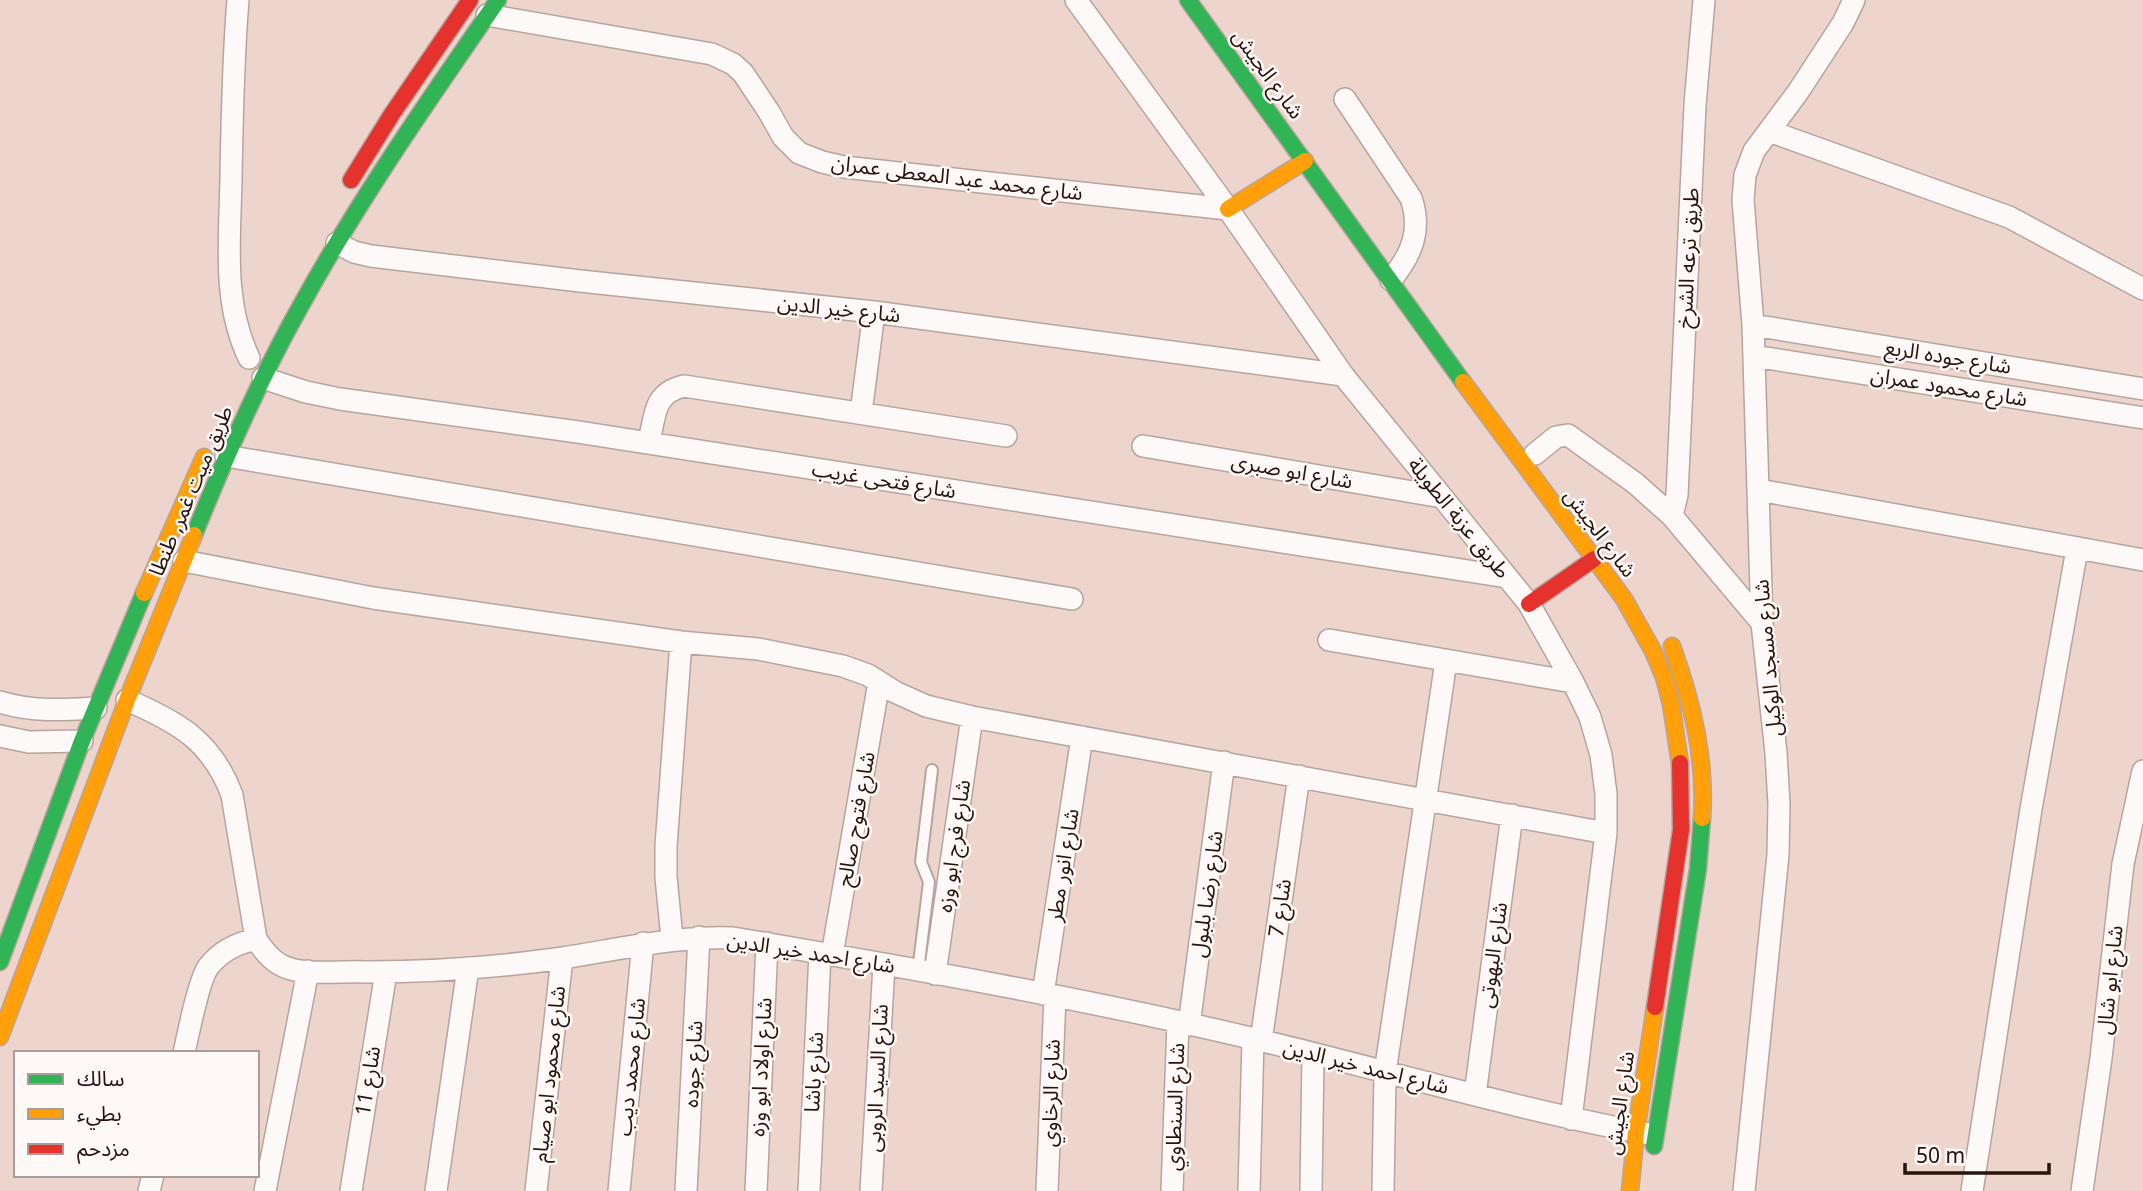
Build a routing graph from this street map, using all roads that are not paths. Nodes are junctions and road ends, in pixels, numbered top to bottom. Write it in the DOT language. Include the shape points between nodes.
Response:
graph roads {
  1 [pos="238,0"];
  2 [pos="470,0"];
  3 [pos="1076,0"];
  4 [pos="1188,0"];
  5 [pos="1704,0"];
  6 [pos="1854,0"];
  7 [pos="493,8"];
  8 [pos="1345,99"];
  9 [pos="1769,131"];
  10 [pos="1306,161"];
  11 [pos="342,195"];
  12 [pos="1228,209"];
  13 [pos="337,243"];
  14 [pos="1400,268"];
  15 [pos="2143,289"];
  16 [pos="874,312"];
  17 [pos="1753,325"];
  18 [pos="260,336"];
  19 [pos="1754,356"];
  20 [pos="252,369"];
  21 [pos="1343,375"];
  22 [pos="2143,389"];
  23 [pos="862,413"];
  24 [pos="2143,418"];
  25 [pos="1511,421"];
  26 [pos="1006,436"];
  27 [pos="649,443"];
  28 [pos="1143,446"];
  29 [pos="218,449"];
  30 [pos="1535,454"];
  31 [pos="1759,490"];
  32 [pos="1442,497"];
  33 [pos="1671,516"];
  34 [pos="2077,549"];
  35 [pos="1594,559"];
  36 [pos="2143,560"];
  37 [pos="184,561"];
  38 [pos="1507,577"];
  39 [pos="1638,592"];
  40 [pos="1072,598"];
  41 [pos="1529,604"];
  42 [pos="1762,623"];
  43 [pos="1662,629"];
  44 [pos="1329,640"];
  45 [pos="681,642"];
  46 [pos="1447,661"];
  47 [pos="879,682"];
  48 [pos="1573,682"];
  49 [pos="1690,698"];
  50 [pos="127,700"];
  51 [pos="0,702"];
  52 [pos="1671,704"];
  53 [pos="972,718"];
  54 [pos="89,724"];
  55 [pos="115,731"];
  56 [pos="0,736"];
  57 [pos="1082,737"];
  58 [pos="1224,762"];
  59 [pos="932,770"];
  60 [pos="2143,771"];
  61 [pos="1299,776"];
  62 [pos="1426,800"];
  63 [pos="1512,815"];
  64 [pos="1606,833"];
  65 [pos="699,937"];
  66 [pos="256,939"];
  67 [pos="672,939"];
  68 [pos="643,943"];
  69 [pos="767,943"];
  70 [pos="826,954"];
  71 [pos="562,958"];
  72 [pos="0,962"];
  73 [pos="884,964"];
  74 [pos="468,968"];
  75 [pos="308,971"];
  76 [pos="386,972"];
  77 [pos="927,972"];
  78 [pos="1049,995"];
  79 [pos="1184,1023"];
  80 [pos="0,1037"];
  81 [pos="1257,1040"];
  82 [pos="185,1051"];
  83 [pos="1313,1054"];
  84 [pos="1385,1073"];
  85 [pos="1475,1095"];
  86 [pos="1571,1118"];
  87 [pos="1645,1134"];
  88 [pos="1652,1163"];
  89 [pos="265,1191"];
  90 [pos="351,1191"];
  91 [pos="436,1191"];
  92 [pos="536,1191"];
  93 [pos="619,1191"];
  94 [pos="686,1191"];
  95 [pos="756,1191"];
  96 [pos="808,1191"];
  97 [pos="871,1191"];
  98 [pos="1047,1191"];
  99 [pos="1172,1191"];
  100 [pos="1249,1191"];
  101 [pos="1311,1191"];
  102 [pos="1383,1191"];
  103 [pos="1630,1191"];
  104 [pos="1744,1191"];
  105 [pos="1972,1191"];
  106 [pos="2082,1191"];
  1 -- 20 [label="street" via="229,284 239,336"];
  2 -- 11 [label="main road"];
  3 -- 12 [label="street, طريق عزبة الطويلة"];
  4 -- 10 [label="main road, شارع الجيش"];
  5 -- 33 [label="street, طريق ترعه الشرخ" via="1677,495"];
  6 -- 9 [label="street, شارع مسجد الوكيل"];
  7 -- 12 [label="street, شارع محمد عبد المعطى عمران" via="712,54 743,73 783,137 800,153 822,162"];
  7 -- 13 [label="main road, طريق ميت غمر, طنطا"];
  8 -- 14 [label="street" via="1416,212 1417,226"];
  9 -- 15 [label="street" via="2009,217"];
  9 -- 17 [label="street, شارع مسجد الوكيل" via="1754,151 1744,187"];
  10 -- 12 [label="main road"];
  10 -- 14 [label="main road, شارع الجيش"];
  12 -- 21 [label="street, طريق عزبة الطويلة"];
  13 -- 16 [label="street, شارع خير الدين" via="371,256"];
  13 -- 20 [label="main road, طريق ميت غمر, طنطا" via="298,310"];
  14 -- 35 [label="main road, شارع الجيش"];
  16 -- 21 [label="street, شارع خير الدين"];
  16 -- 23 [label="street"];
  17 -- 19 [label="street, شارع مسجد الوكيل"];
  17 -- 22 [label="street, شارع جوده الربع"];
  18 -- 20 [label="main road, طريق ميت غمر, طنطا"];
  19 -- 24 [label="street, شارع محمود عمران"];
  19 -- 31 [label="street, شارع مسجد الوكيل"];
  20 -- 27 [label="street, شارع فتحى غريب" via="306,392 340,399"];
  20 -- 29 [label="main road, طريق ميت غمر, طنطا"];
  21 -- 32 [label="street, طريق عزبة الطويلة"];
  23 -- 26 [label="street"];
  23 -- 27 [label="street" via="684,386 661,397"];
  25 -- 30 [label="main road, شارع الجيش"];
  27 -- 38 [label="street, شارع فتحى غريب"];
  28 -- 32 [label="street, شارع ابو صبرى"];
  29 -- 37 [label="main road, طريق ميت غمر, طنطا"];
  29 -- 40 [label="street"];
  29 -- 54 [label="main road, طريق ميت غمر, طنطا" via="162,549"];
  30 -- 33 [label="street" via="1556,437 1568,435 1635,483"];
  30 -- 39 [label="main road, شارع الجيش"];
  31 -- 34 [label="street"];
  31 -- 42 [label="street, شارع مسجد الوكيل"];
  32 -- 38 [label="street, طريق عزبة الطويلة"];
  33 -- 42 [label="street"];
  34 -- 36 [label="street"];
  34 -- 105 [label="street"];
  35 -- 41 [label="main road"];
  35 -- 52 [label="main road, شارع الجيش" via="1624,599 1653,651"];
  37 -- 45 [label="street" via="373,598"];
  37 -- 50 [label="main road, طريق ميت غمر, طنطا"];
  38 -- 41 [label="street, طريق عزبة الطويلة"];
  41 -- 48 [label="street, طريق عزبة الطويلة"];
  42 -- 104 [label="street, شارع مسجد الوكيل" via="1779,804"];
  43 -- 49 [label="main road, شارع الجيش"];
  44 -- 46 [label="street"];
  45 -- 47 [label="street" via="758,649 843,666"];
  45 -- 67 [label="street" via="666,846"];
  46 -- 48 [label="street"];
  46 -- 62 [label="street"];
  47 -- 53 [label="street" via="926,706"];
  47 -- 70 [label="street, شارع فتوح صالح"];
  48 -- 64 [label="street, طريق عزبة الطويلة" via="1601,755"];
  49 -- 52 [label="main road"];
  49 -- 87 [label="main road, شارع الجيش" via="1703,766 1703,835"];
  50 -- 55 [label="main road, طريق ميت غمر, طنطا"];
  50 -- 66 [label="street" via="189,733 216,760 234,804"];
  51 -- 54 [label="street" via="55,710"];
  52 -- 87 [label="main road, شارع الجيش" via="1681,766 1681,830"];
  53 -- 57 [label="street"];
  53 -- 77 [label="street, شارع فرج ابو وزه"];
  54 -- 55 [label="main road"];
  54 -- 56 [label="street" via="29,742"];
  54 -- 72 [label="main road, طريق ميت غمر, طنطا"];
  55 -- 80 [label="main road, طريق ميت غمر, طنطا"];
  57 -- 58 [label="street"];
  57 -- 78 [label="street, شارع انور مطر"];
  58 -- 61 [label="street"];
  58 -- 79 [label="street, شارع رضا بلبول"];
  59 -- 77 [label="lane" via="921,862 929,882"];
  60 -- 106 [label="street, شارع ابو شال" via="2123,864"];
  61 -- 62 [label="street"];
  61 -- 81 [label="street, شارع 7"];
  62 -- 63 [label="street"];
  62 -- 84 [label="street"];
  63 -- 64 [label="street"];
  63 -- 85 [label="street, شارع البهوتى"];
  64 -- 86 [label="street, طريق عزبة الطويلة"];
  65 -- 67 [label="street, شارع احمد خير الدين"];
  65 -- 69 [label="street, شارع احمد خير الدين"];
  65 -- 94 [label="street, شارع جوده"];
  66 -- 75 [label="street, شارع احمد خير الدين" via="277,963"];
  66 -- 82 [label="street" via="237,944 206,969"];
  67 -- 68 [label="street, شارع احمد خير الدين"];
  68 -- 71 [label="street, شارع احمد خير الدين"];
  68 -- 93 [label="street, شارع محمد ديب"];
  69 -- 70 [label="street, شارع احمد خير الدين"];
  69 -- 95 [label="street, شارع اولاد ابو وزه"];
  70 -- 73 [label="street, شارع احمد خير الدين"];
  70 -- 96 [label="street, شارع باشا"];
  71 -- 74 [label="street, شارع احمد خير الدين"];
  71 -- 92 [label="street, شارع محمود ابو صيام"];
  73 -- 77 [label="street, شارع احمد خير الدين"];
  73 -- 97 [label="street, شارع السيد الروبى"];
  74 -- 76 [label="street, شارع احمد خير الدين"];
  74 -- 91 [label="street"];
  75 -- 76 [label="street, شارع احمد خير الدين"];
  75 -- 89 [label="street"];
  76 -- 90 [label="street, شارع 11"];
  77 -- 78 [label="street, شارع احمد خير الدين"];
  78 -- 79 [label="street, شارع احمد خير الدين"];
  78 -- 98 [label="street, شارع الرخاوي"];
  79 -- 81 [label="street, شارع احمد خير الدين"];
  79 -- 99 [label="street, شارع السنطاوي"];
  81 -- 83 [label="street, شارع احمد خير الدين"];
  81 -- 100 [label="street, شارع 7"];
  83 -- 84 [label="street, شارع احمد خير الدين"];
  83 -- 101 [label="street"];
  84 -- 85 [label="street, شارع احمد خير الدين"];
  84 -- 102 [label="street"];
  85 -- 86 [label="street, شارع احمد خير الدين"];
  86 -- 87 [label="street, شارع احمد خير الدين"];
  87 -- 88 [label="main road, شارع الجيش"];
  87 -- 103 [label="main road, شارع الجيش"];
}
